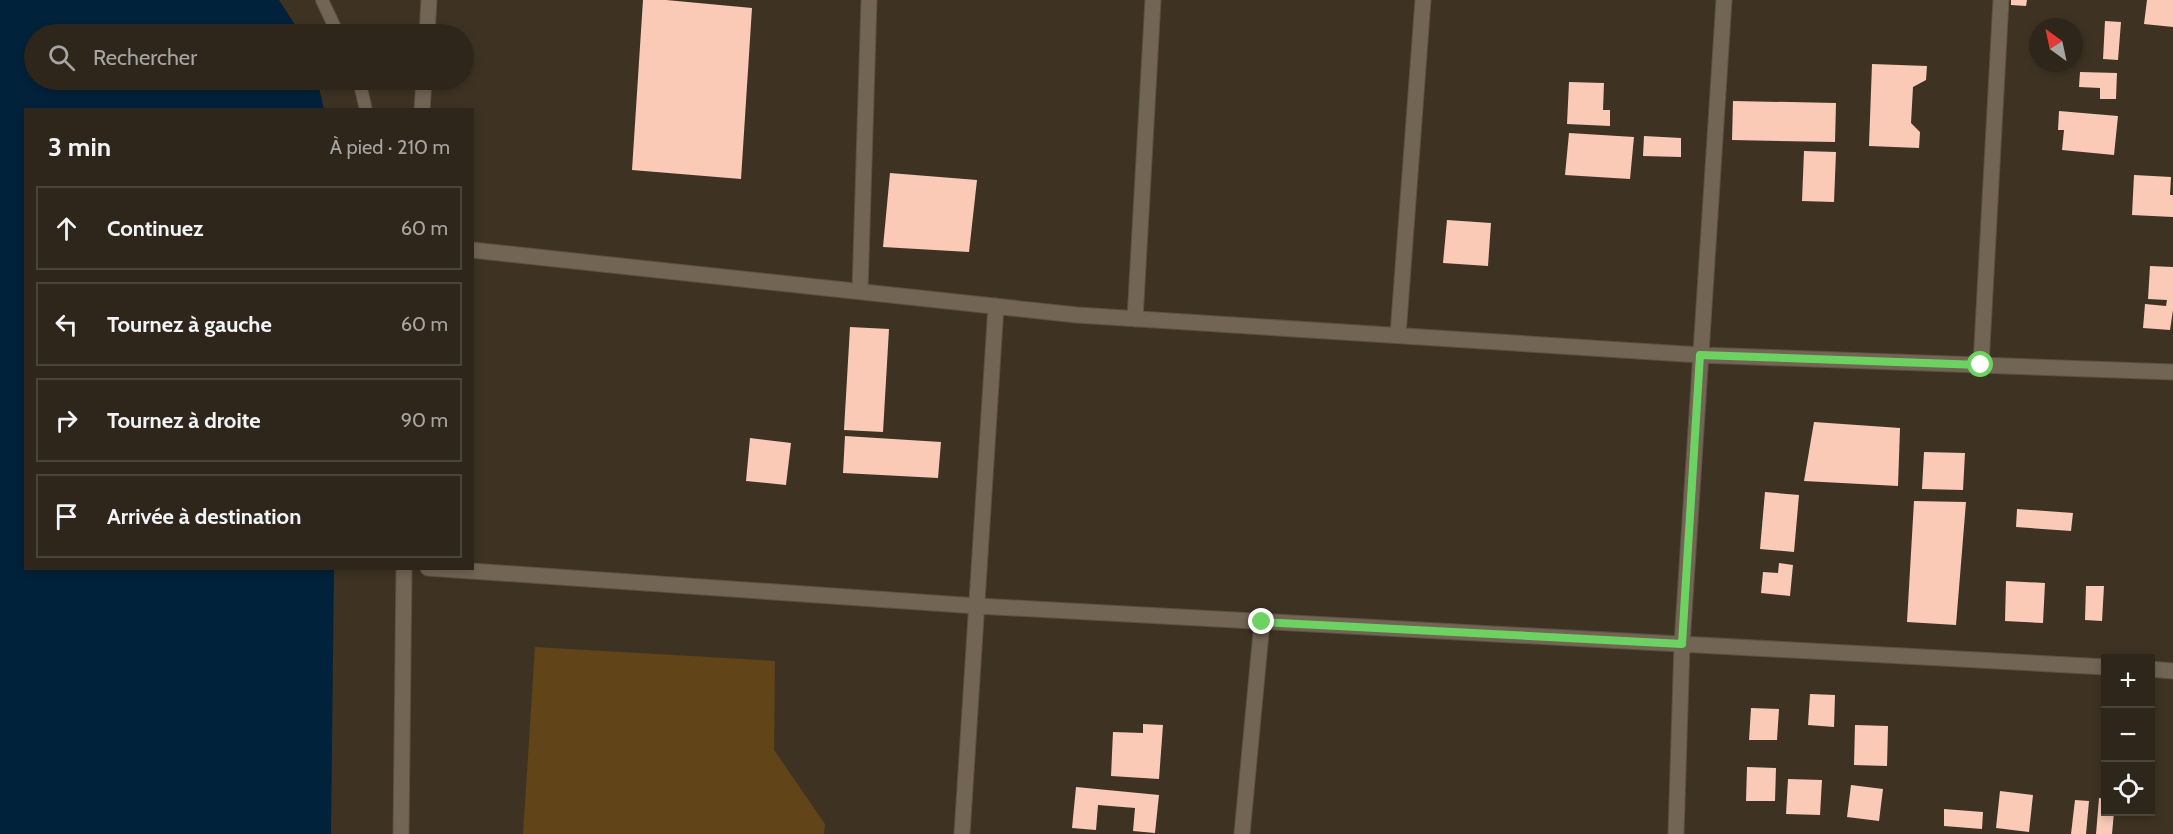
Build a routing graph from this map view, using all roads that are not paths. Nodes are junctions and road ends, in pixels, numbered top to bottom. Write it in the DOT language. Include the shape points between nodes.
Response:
graph roads {
  1 [pos="322,0"];
  2 [pos="429,0"];
  3 [pos="869,0"];
  4 [pos="1153,0"];
  5 [pos="1423,0"];
  6 [pos="1724,0"];
  7 [pos="2001,0"];
  8 [pos="333,24"];
  9 [pos="428,24"];
  10 [pos="361,90"];
  11 [pos="423,90"];
  12 [pos="366,108"];
  13 [pos="422,108"];
  14 [pos="474,249"];
  15 [pos="860,291"];
  16 [pos="996,306"];
  17 [pos="1135,318"];
  18 [pos="1398,335"];
  19 [pos="1700,355"];
  20 [pos="1981,365"];
  21 [pos="2173,372"];
  22 [pos="404,570"];
  23 [pos="457,570"];
  24 [pos="977,606"];
  25 [pos="1262,622"];
  26 [pos="1682,644"];
  27 [pos="2101,667"];
  28 [pos="2155,669"];
  29 [pos="2173,671"];
  30 [pos="401,834"];
  31 [pos="962,834"];
  32 [pos="1242,834"];
  33 [pos="1676,834"];
  1 -- 8 [label="lane"];
  2 -- 9 [label="street"];
  3 -- 15 [label="street"];
  4 -- 17 [label="street"];
  5 -- 18 [label="street"];
  6 -- 19 [label="street"];
  7 -- 20 [label="street"];
  10 -- 12 [label="lane"];
  11 -- 13 [label="street"];
  14 -- 15 [label="street"];
  15 -- 16 [label="street"];
  16 -- 17 [label="street"];
  16 -- 24 [label="street"];
  17 -- 18 [label="street"];
  18 -- 19 [label="street"];
  19 -- 20 [label="street"];
  19 -- 26 [label="street"];
  20 -- 21 [label="street"];
  22 -- 30 [label="street"];
  23 -- 24 [label="street"];
  24 -- 25 [label="street"];
  24 -- 31 [label="street"];
  25 -- 26 [label="street"];
  25 -- 32 [label="street"];
  26 -- 27 [label="street"];
  26 -- 33 [label="street"];
  28 -- 29 [label="street"];
}
